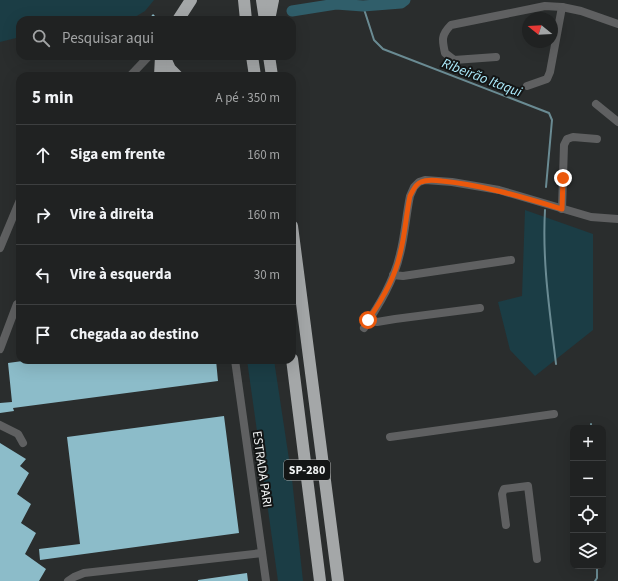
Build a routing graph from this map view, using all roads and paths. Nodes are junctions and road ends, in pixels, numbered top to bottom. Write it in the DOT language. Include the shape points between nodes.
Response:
graph roads {
  1 [pos="191,0"];
  2 [pos="244,0"];
  3 [pos="262,0"];
  4 [pos="273,0"];
  5 [pos="562,7"];
  6 [pos="181,16"];
  7 [pos="246,16"];
  8 [pos="264,16"];
  9 [pos="270,16"];
  10 [pos="618,24"];
  11 [pos="496,56"];
  12 [pos="145,60"];
  13 [pos="161,60"];
  14 [pos="166,60"];
  15 [pos="252,60"];
  16 [pos="270,60"];
  17 [pos="134,72"];
  18 [pos="160,72"];
  19 [pos="173,72"];
  20 [pos="254,72"];
  21 [pos="271,72"];
  22 [pos="528,86"];
  23 [pos="596,104"];
  24 [pos="618,122"];
  25 [pos="597,139"];
  26 [pos="562,209"];
  27 [pos="16,210"];
  28 [pos="617,220"];
  29 [pos="0,248"];
  30 [pos="296,257"];
  31 [pos="511,260"];
  32 [pos="393,275"];
  33 [pos="16,307"];
  34 [pos="480,308"];
  35 [pos="368,320"];
  36 [pos="364,328"];
  37 [pos="0,349"];
  38 [pos="236,364"];
  39 [pos="293,364"];
  40 [pos="554,414"];
  41 [pos="0,425"];
  42 [pos="390,438"];
  43 [pos="23,443"];
  44 [pos="506,525"];
  45 [pos="262,553"];
  46 [pos="537,559"];
  47 [pos="68,581"];
  48 [pos="266,581"];
  49 [pos="320,581"];
  50 [pos="338,581"];
  1 -- 6 [label="highway"];
  2 -- 7 [label="highway"];
  3 -- 8 [label="highway"];
  4 -- 9 [label="highway"];
  5 -- 10 [label="street"];
  5 -- 11 [label="street" via="545,6 451,25 444,32 442,42 445,53 454,60"];
  5 -- 22 [label="street" via="547,79"];
  12 -- 17 [label="street"];
  13 -- 18 [label="highway"];
  14 -- 19 [label="highway"];
  15 -- 20 [label="highway"];
  16 -- 21 [label="highway"];
  23 -- 24 [label="street"];
  25 -- 26 [label="street" via="573,137 567,139 564,145"];
  26 -- 28 [label="street" via="591,217"];
  26 -- 32 [label="street" via="500,190 452,182 419,182 410,196 400,255"];
  27 -- 29 [label="street"];
  30 -- 50 [label="highway, SP-280"];
  31 -- 32 [label="street" via="403,276"];
  32 -- 35 [label="street" via="386,292"];
  33 -- 37 [label="street"];
  34 -- 35 [label="street" via="377,322"];
  35 -- 36 [label="street"];
  38 -- 45 [label="street, ESTRADA PARI"];
  39 -- 49 [label="highway, SP-280"];
  40 -- 42 [label="street"];
  41 -- 43 [label="street" via="18,434"];
  44 -- 46 [label="street" via="502,494 504,489 528,486"];
  45 -- 47 [label="street" via="84,573"];
  45 -- 48 [label="street, ESTRADA PARI"];
}
